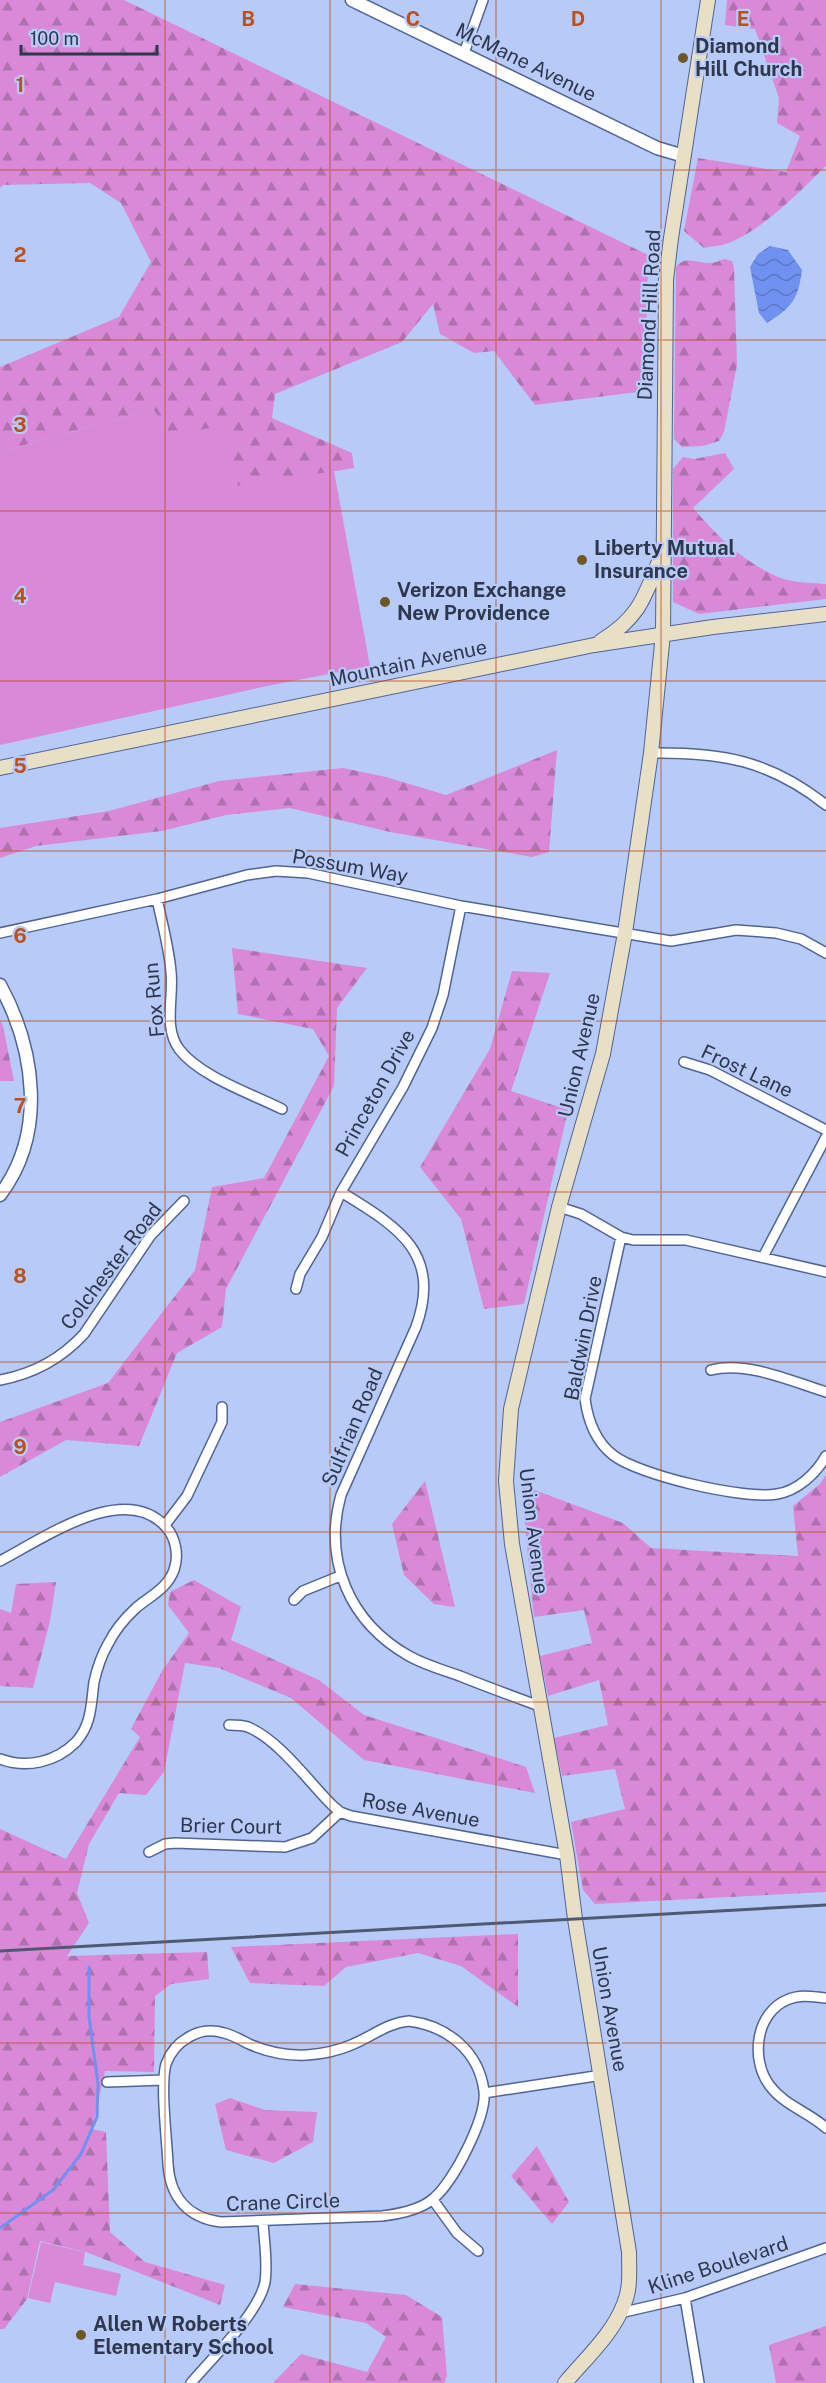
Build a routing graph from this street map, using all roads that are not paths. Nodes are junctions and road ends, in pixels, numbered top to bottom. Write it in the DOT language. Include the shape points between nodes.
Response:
graph roads {
  1 [pos="352,0"];
  2 [pos="483,0"];
  3 [pos="708,0"];
  4 [pos="464,53"];
  5 [pos="684,156"];
  6 [pos="663,552"];
  7 [pos="826,614"];
  8 [pos="663,634"];
  9 [pos="594,645"];
  10 [pos="651,753"];
  11 [pos="0,768"];
  12 [pos="826,805"];
  13 [pos="157,899"];
  14 [pos="460,906"];
  15 [pos="0,933"];
  16 [pos="626,933"];
  17 [pos="826,953"];
  18 [pos="0,985"];
  19 [pos="684,1062"];
  20 [pos="282,1109"];
  21 [pos="826,1130"];
  22 [pos="826,1137"];
  23 [pos="340,1192"];
  24 [pos="0,1195"];
  25 [pos="184,1200"];
  26 [pos="559,1207"];
  27 [pos="621,1237"];
  28 [pos="764,1257"];
  29 [pos="826,1272"];
  30 [pos="296,1289"];
  31 [pos="711,1370"];
  32 [pos="0,1380"];
  33 [pos="826,1392"];
  34 [pos="222,1407"];
  35 [pos="826,1456"];
  36 [pos="165,1525"];
  37 [pos="0,1561"];
  38 [pos="340,1576"];
  39 [pos="294,1600"];
  40 [pos="542,1707"];
  41 [pos="229,1725"];
  42 [pos="0,1759"];
  43 [pos="340,1812"];
  44 [pos="148,1852"];
  45 [pos="567,1855"];
  46 [pos="826,1998"];
  47 [pos="602,2074"];
  48 [pos="164,2080"];
  49 [pos="107,2082"];
  50 [pos="484,2093"];
  51 [pos="826,2128"];
  52 [pos="433,2200"];
  53 [pos="263,2222"];
  54 [pos="826,2248"];
  55 [pos="478,2251"];
  56 [pos="686,2298"];
  57 [pos="620,2313"];
  58 [pos="191,2383"];
  59 [pos="565,2383"];
  60 [pos="699,2383"];
  1 -- 4 [label="street, McMane Avenue"];
  2 -- 4 [label="street"];
  3 -- 5 [label="main road, Diamond Hill Road"];
  4 -- 5 [label="street, McMane Avenue" via="657,148"];
  5 -- 6 [label="main road, Diamond Hill Road" via="666,287"];
  6 -- 8 [label="main road, Diamond Hill Road"];
  6 -- 9 [label="main road" via="637,611 617,631"];
  7 -- 8 [label="main road, Mountain Avenue"];
  8 -- 9 [label="main road, Mountain Avenue"];
  8 -- 10 [label="main road, Union Avenue"];
  9 -- 11 [label="main road, Mountain Avenue"];
  10 -- 12 [label="street" via="704,753 749,762 792,781"];
  10 -- 16 [label="main road, Union Avenue"];
  13 -- 14 [label="street, Possum Way" via="276,871 308,873"];
  13 -- 15 [label="street, Possum Way"];
  13 -- 20 [label="street, Fox Run" via="172,976 173,1040 207,1072"];
  14 -- 16 [label="street, Possum Way"];
  14 -- 23 [label="street, Princeton Drive" via="432,1028 403,1088"];
  16 -- 17 [label="street, Possum Way" via="671,940 755,930 801,939"];
  16 -- 26 [label="main road, Union Avenue" via="603,1054"];
  18 -- 24 [label="street" via="19,1023 31,1083 22,1154"];
  19 -- 21 [label="street, Frost Lane" via="710,1070"];
  22 -- 28 [label="street"];
  23 -- 30 [label="street, Princeton Drive"];
  23 -- 38 [label="street, Sulfrian Road" via="388,1221 403,1235 421,1267 424,1298 416,1327 341,1495 334,1539"];
  25 -- 32 [label="street, Colchester Road" via="151,1235 74,1345 38,1369"];
  26 -- 27 [label="street" via="589,1217"];
  26 -- 40 [label="main road, Union Avenue" via="515,1383 506,1456 512,1544"];
  27 -- 28 [label="street" via="686,1240"];
  27 -- 35 [label="street, Baldwin Drive" via="585,1399 592,1429 612,1454 639,1469 732,1493 764,1496 779,1494 804,1481"];
  28 -- 29 [label="street"];
  31 -- 33 [label="street" via="727,1366"];
  34 -- 36 [label="street" via="222,1422 188,1496"];
  36 -- 37 [label="street" via="134,1511 101,1511"];
  36 -- 42 [label="street" via="175,1545 175,1568 166,1585 133,1610 109,1642 95,1680 92,1711 80,1737 64,1752 45,1761 23,1764"];
  38 -- 39 [label="street"];
  38 -- 40 [label="street, Sulfrian Road" via="366,1620 399,1649 425,1663"];
  40 -- 45 [label="main road, Union Avenue"];
  41 -- 43 [label="street, Rose Avenue" via="245,1726 261,1734"];
  43 -- 44 [label="street, Brier Court" via="312,1838 285,1846 175,1843"];
  43 -- 45 [label="street, Rose Avenue"];
  45 -- 47 [label="main road, Union Avenue"];
  46 -- 51 [label="street" via="798,1996 780,2004 766,2018 758,2055 763,2074 779,2096"];
  47 -- 50 [label="street"];
  47 -- 57 [label="main road, Union Avenue" via="629,2253 628,2292"];
  48 -- 49 [label="street"];
  48 -- 50 [label="street, Crane Circle" via="166,2064 176,2046 202,2032 222,2032 276,2053 308,2055 351,2046 397,2022 410,2021 434,2026 457,2039 470,2055"];
  48 -- 53 [label="street, Crane Circle" via="169,2176 178,2199 194,2214 210,2221"];
  50 -- 52 [label="street, Crane Circle" via="471,2141 457,2171"];
  52 -- 53 [label="street, Crane Circle" via="382,2216"];
  52 -- 55 [label="street" via="457,2233"];
  53 -- 58 [label="street" via="266,2271 258,2300"];
  54 -- 56 [label="street, Kline Boulevard"];
  56 -- 57 [label="street, Kline Boulevard"];
  56 -- 60 [label="street"];
  57 -- 59 [label="main road, Union Avenue"];
}
